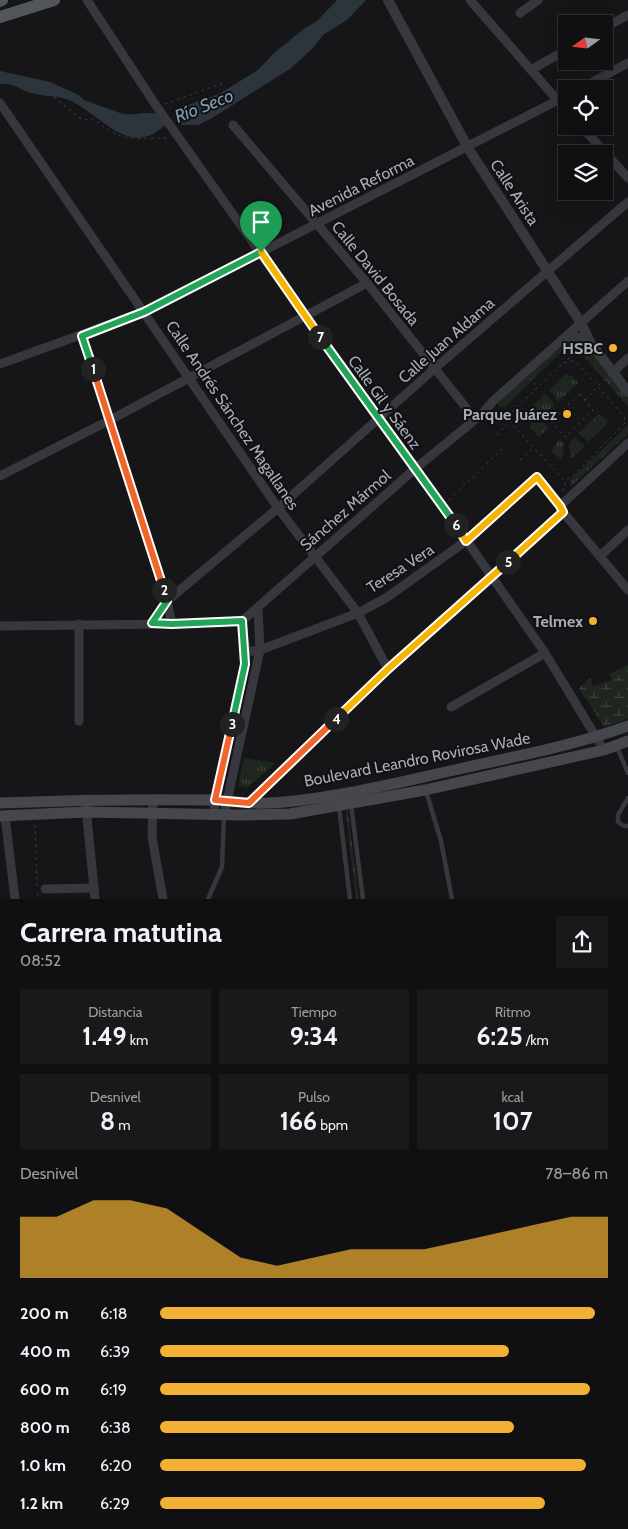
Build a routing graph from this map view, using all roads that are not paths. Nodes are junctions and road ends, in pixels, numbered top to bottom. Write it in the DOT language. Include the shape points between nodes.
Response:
graph roads {
  1 [pos="54,0"];
  2 [pos="87,0"];
  3 [pos="470,0"];
  4 [pos="538,0"];
  5 [pos="389,1"];
  6 [pos="520,13"];
  7 [pos="628,15"];
  8 [pos="0,17"];
  9 [pos="613,23"];
  10 [pos="558,55"];
  11 [pos="628,63"];
  12 [pos="531,70"];
  13 [pos="597,80"];
  14 [pos="557,101"];
  15 [pos="0,104"];
  16 [pos="233,124"];
  17 [pos="589,135"];
  18 [pos="468,148"];
  19 [pos="628,178"];
  20 [pos="628,202"];
  21 [pos="317,224"];
  22 [pos="261,252"];
  23 [pos="548,272"];
  24 [pos="628,281"];
  25 [pos="366,283"];
  26 [pos="144,312"];
  27 [pos="305,317"];
  28 [pos="581,322"];
  29 [pos="82,336"];
  30 [pos="571,337"];
  31 [pos="590,342"];
  32 [pos="628,358"];
  33 [pos="0,364"];
  34 [pos="434,369"];
  35 [pos="612,373"];
  36 [pos="190,377"];
  37 [pos="628,392"];
  38 [pos="378,419"];
  39 [pos="475,419"];
  40 [pos="110,420"];
  41 [pos="628,443"];
  42 [pos="416,468"];
  43 [pos="0,476"];
  44 [pos="278,508"];
  45 [pos="562,509"];
  46 [pos="628,530"];
  47 [pos="466,541"];
  48 [pos="600,556"];
  49 [pos="314,557"];
  50 [pos="492,577"];
  51 [pos="628,590"];
  52 [pos="167,601"];
  53 [pos="258,609"];
  54 [pos="358,613"];
  55 [pos="242,621"];
  56 [pos="152,623"];
  57 [pos="78,624"];
  58 [pos="172,624"];
  59 [pos="0,626"];
  60 [pos="260,650"];
  61 [pos="246,652"];
  62 [pos="545,653"];
  63 [pos="388,669"];
  64 [pos="451,707"];
  65 [pos="79,720"];
  66 [pos="628,726"];
  67 [pos="597,737"];
  68 [pos="628,741"];
  69 [pos="616,746"];
  70 [pos="604,750"];
  71 [pos="628,773"];
  72 [pos="422,778"];
  73 [pos="425,790"];
  74 [pos="350,791"];
  75 [pos="337,793"];
  76 [pos="628,798"];
  77 [pos="85,800"];
  78 [pos="153,800"];
  79 [pos="220,801"];
  80 [pos="0,803"];
  81 [pos="249,803"];
  82 [pos="351,804"];
  83 [pos="339,806"];
  84 [pos="86,812"];
  85 [pos="152,813"];
  86 [pos="218,814"];
  87 [pos="2,816"];
  88 [pos="628,826"];
  89 [pos="94,888"];
  90 [pos="45,889"];
  91 [pos="15,899"];
  92 [pos="95,899"];
  93 [pos="163,899"];
  94 [pos="208,899"];
  95 [pos="350,899"];
  96 [pos="363,899"];
  97 [pos="452,899"];
  1 -- 8 [label="main road"];
  2 -- 22 [label="street, Calle Gil y Sáenz" via="159,110"];
  3 -- 12 [label="street"];
  4 -- 6 [label="street"];
  5 -- 18 [label="street, Calle Arista"];
  7 -- 9 [label="street"];
  10 -- 12 [label="street"];
  11 -- 13 [label="street"];
  12 -- 14 [label="street"];
  14 -- 18 [label="street, Avenida Reforma"];
  15 -- 26 [label="street, Calle Andrés Sánchez Magallanes"];
  16 -- 21 [label="street, Calle David Bosada"];
  17 -- 19 [label="street"];
  18 -- 21 [label="street, Avenida Reforma"];
  18 -- 23 [label="street, Calle Arista"];
  20 -- 23 [label="street, Calle Juan Aldama"];
  21 -- 22 [label="street, Avenida Reforma"];
  21 -- 25 [label="street, Calle David Bosada"];
  22 -- 26 [label="street, Avenida Reforma"];
  22 -- 27 [label="street, Calle Gil y Sáenz"];
  23 -- 28 [label="street, Calle Arista"];
  23 -- 34 [label="street, Calle Juan Aldama"];
  24 -- 28 [label="street, Sánchez Mármol"];
  25 -- 27 [label="street"];
  25 -- 34 [label="street, Calle David Bosada"];
  26 -- 29 [label="street, Avenida Reforma"];
  26 -- 36 [label="street, Calle Andrés Sánchez Magallanes"];
  27 -- 36 [label="street"];
  27 -- 38 [label="street, Calle Gil y Sáenz"];
  28 -- 30 [label="street, Sánchez Mármol"];
  28 -- 31 [label="street, Calle Arista"];
  29 -- 33 [label="street, Avenida Reforma"];
  29 -- 40 [label="street"];
  30 -- 31 [label="street"];
  30 -- 39 [label="street, Sánchez Mármol"];
  31 -- 35 [label="street, Calle Arista"];
  32 -- 35 [label="street"];
  34 -- 38 [label="street, Calle Juan Aldama"];
  34 -- 39 [label="street, Calle David Bosada"];
  35 -- 37 [label="street, Calle Arista"];
  36 -- 40 [label="street"];
  36 -- 44 [label="street, Calle Andrés Sánchez Magallanes"];
  38 -- 42 [label="street, Calle Gil y Sáenz"];
  38 -- 44 [label="street, Calle Juan Aldama"];
  39 -- 42 [label="street, Sánchez Mármol"];
  40 -- 43 [label="street"];
  40 -- 52 [label="street"];
  41 -- 45 [label="street"];
  42 -- 47 [label="street, Calle Gil y Sáenz"];
  42 -- 49 [label="street, Sánchez Mármol"];
  44 -- 49 [label="street, Calle Andrés Sánchez Magallanes"];
  44 -- 52 [label="street, Calle Juan Aldama"];
  45 -- 47 [label="street, Teresa Vera" via="535,477"];
  45 -- 48 [label="street"];
  45 -- 50 [label="street"];
  46 -- 48 [label="street"];
  47 -- 50 [label="street, Calle Gil y Sáenz"];
  47 -- 54 [label="street, Teresa Vera" via="406,585"];
  48 -- 51 [label="street"];
  49 -- 53 [label="street, Sánchez Mármol"];
  49 -- 54 [label="street, Calle Andrés Sánchez Magallanes"];
  50 -- 62 [label="street, Calle Gil y Sáenz"];
  50 -- 63 [label="street"];
  52 -- 56 [label="street, Calle Juan Aldama"];
  52 -- 58 [label="street"];
  53 -- 55 [label="street, Sánchez Mármol"];
  53 -- 60 [label="street"];
  54 -- 60 [label="street, Teresa Vera"];
  54 -- 63 [label="street, Calle Andrés Sánchez Magallanes"];
  55 -- 58 [label="street"];
  55 -- 61 [label="street"];
  56 -- 57 [label="street"];
  56 -- 58 [label="street"];
  57 -- 59 [label="street"];
  57 -- 65 [label="street"];
  60 -- 61 [label="street, Teresa Vera"];
  60 -- 79 [label="street"];
  61 -- 79 [label="street"];
  62 -- 64 [label="street"];
  62 -- 67 [label="street, Calle Gil y Sáenz"];
  63 -- 81 [label="street"];
  66 -- 67 [label="main road, Boulevard Leandro Rovirosa Wade"];
  67 -- 70 [label="street, Calle Gil y Sáenz"];
  67 -- 72 [label="main road, Boulevard Leandro Rovirosa Wade"];
  68 -- 69 [label="main road, Boulevard Leandro Rovirosa Wade"];
  69 -- 70 [label="main road, Boulevard Leandro Rovirosa Wade"];
  69 -- 71 [label="lane"];
  70 -- 73 [label="main road, Boulevard Leandro Rovirosa Wade"];
  72 -- 73 [label="lane"];
  72 -- 74 [label="main road, Boulevard Leandro Rovirosa Wade"];
  73 -- 82 [label="main road, Boulevard Leandro Rovirosa Wade"];
  73 -- 97 [label="lane" via="441,841"];
  74 -- 75 [label="main road, Boulevard Leandro Rovirosa Wade"];
  74 -- 82 [label="lane"];
  75 -- 81 [label="main road, Boulevard Leandro Rovirosa Wade"];
  75 -- 83 [label="lane"];
  76 -- 88 [label="lane" via="618,815 618,822"];
  77 -- 78 [label="main road, Boulevard Leandro Rovirosa Wade"];
  77 -- 80 [label="main road, Boulevard Leandro Rovirosa Wade"];
  77 -- 84 [label="street"];
  78 -- 79 [label="main road, Boulevard Leandro Rovirosa Wade"];
  78 -- 85 [label="street"];
  79 -- 81 [label="main road, Boulevard Leandro Rovirosa Wade"];
  79 -- 86 [label="street"];
  82 -- 83 [label="main road, Boulevard Leandro Rovirosa Wade"];
  82 -- 96 [label="lane"];
  83 -- 86 [label="main road, Boulevard Leandro Rovirosa Wade" via="290,814"];
  83 -- 95 [label="lane"];
  84 -- 85 [label="main road, Boulevard Leandro Rovirosa Wade"];
  84 -- 87 [label="main road, Boulevard Leandro Rovirosa Wade"];
  84 -- 89 [label="street"];
  85 -- 86 [label="main road, Boulevard Leandro Rovirosa Wade"];
  85 -- 93 [label="street" via="152,837"];
  86 -- 94 [label="lane" via="222,867"];
  87 -- 91 [label="street"];
  89 -- 90 [label="street"];
  89 -- 92 [label="street"];
}
